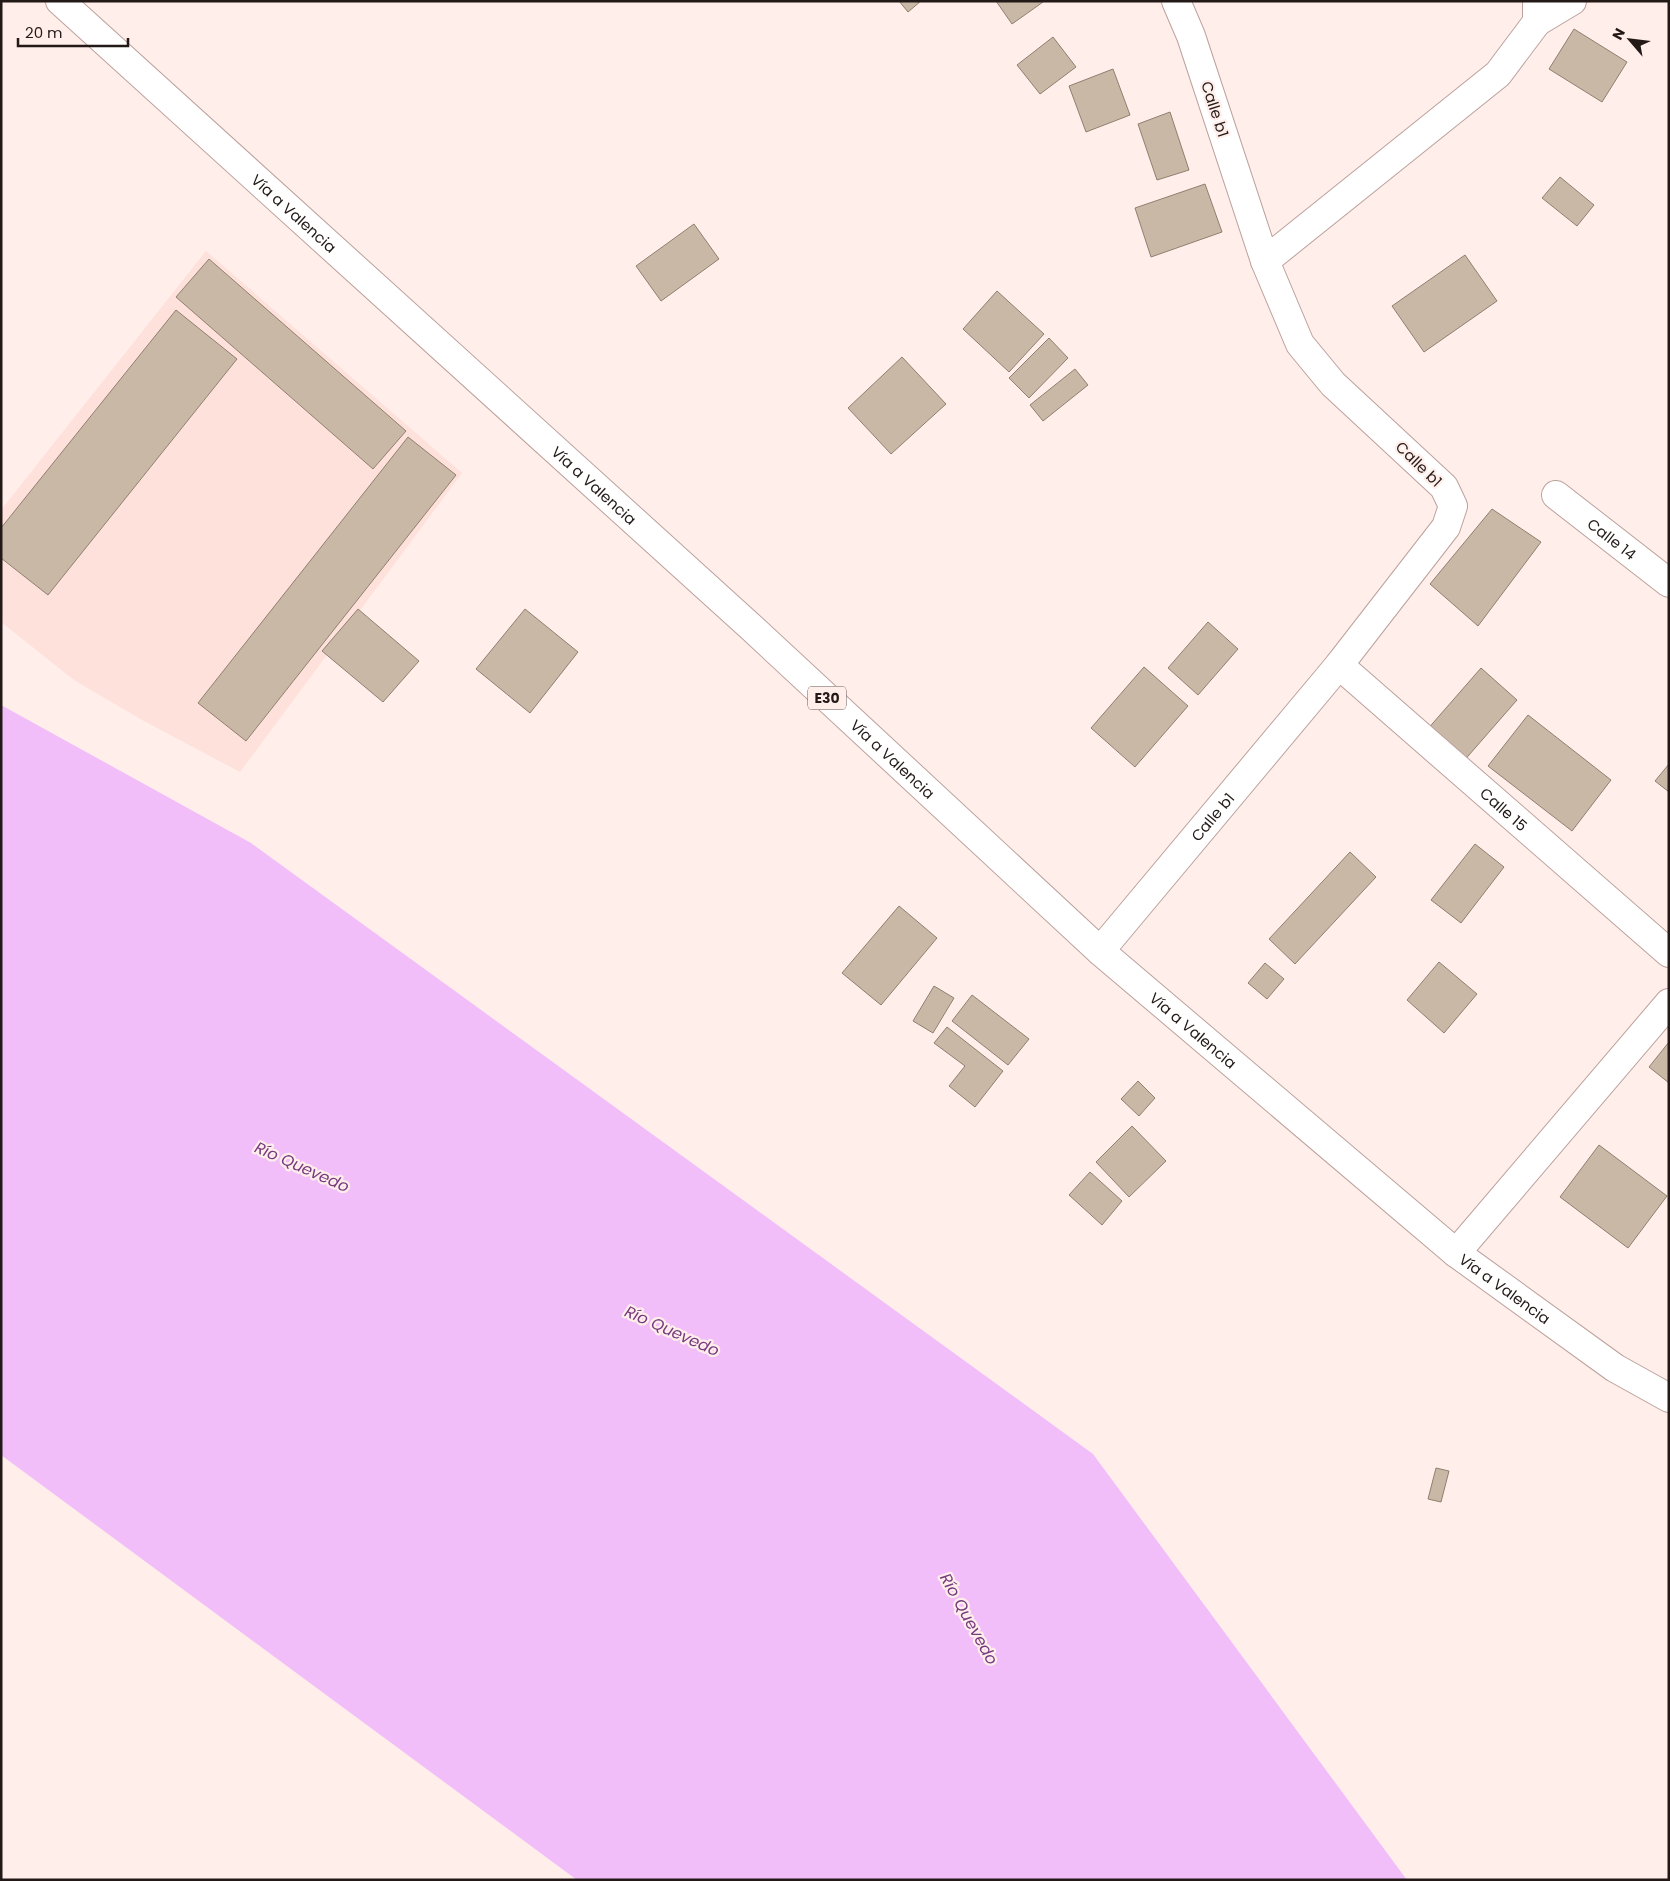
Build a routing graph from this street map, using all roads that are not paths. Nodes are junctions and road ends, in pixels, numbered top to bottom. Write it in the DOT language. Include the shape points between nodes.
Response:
graph roads {
  1 [pos="60,1"];
  2 [pos="1176,1"];
  3 [pos="1572,1"];
  4 [pos="1537,12"];
  5 [pos="1265,261"];
  6 [pos="1556,495"];
  7 [pos="1669,583"];
  8 [pos="1339,665"];
  9 [pos="1100,952"];
  10 [pos="1669,952"];
  11 [pos="1669,1002"];
  12 [pos="1456,1253"];
  13 [pos="1669,1398"];
  1 -- 9 [label="main road, Vía a Valencia / E30" via="752,628"];
  2 -- 5 [label="main road, Calle b1" via="1191,36"];
  3 -- 4 [label="main road"];
  4 -- 5 [label="main road" via="1498,74"];
  5 -- 8 [label="main road, Calle b1" via="1300,344 1333,384 1444,487 1453,506 1446,527"];
  6 -- 7 [label="main road, Calle 14"];
  8 -- 9 [label="main road, Calle b1"];
  8 -- 10 [label="main road, Calle 15"];
  9 -- 12 [label="main road, Vía a Valencia / E30"];
  11 -- 12 [label="main road"];
  12 -- 13 [label="main road, Vía a Valencia / E30" via="1615,1368"];
}
